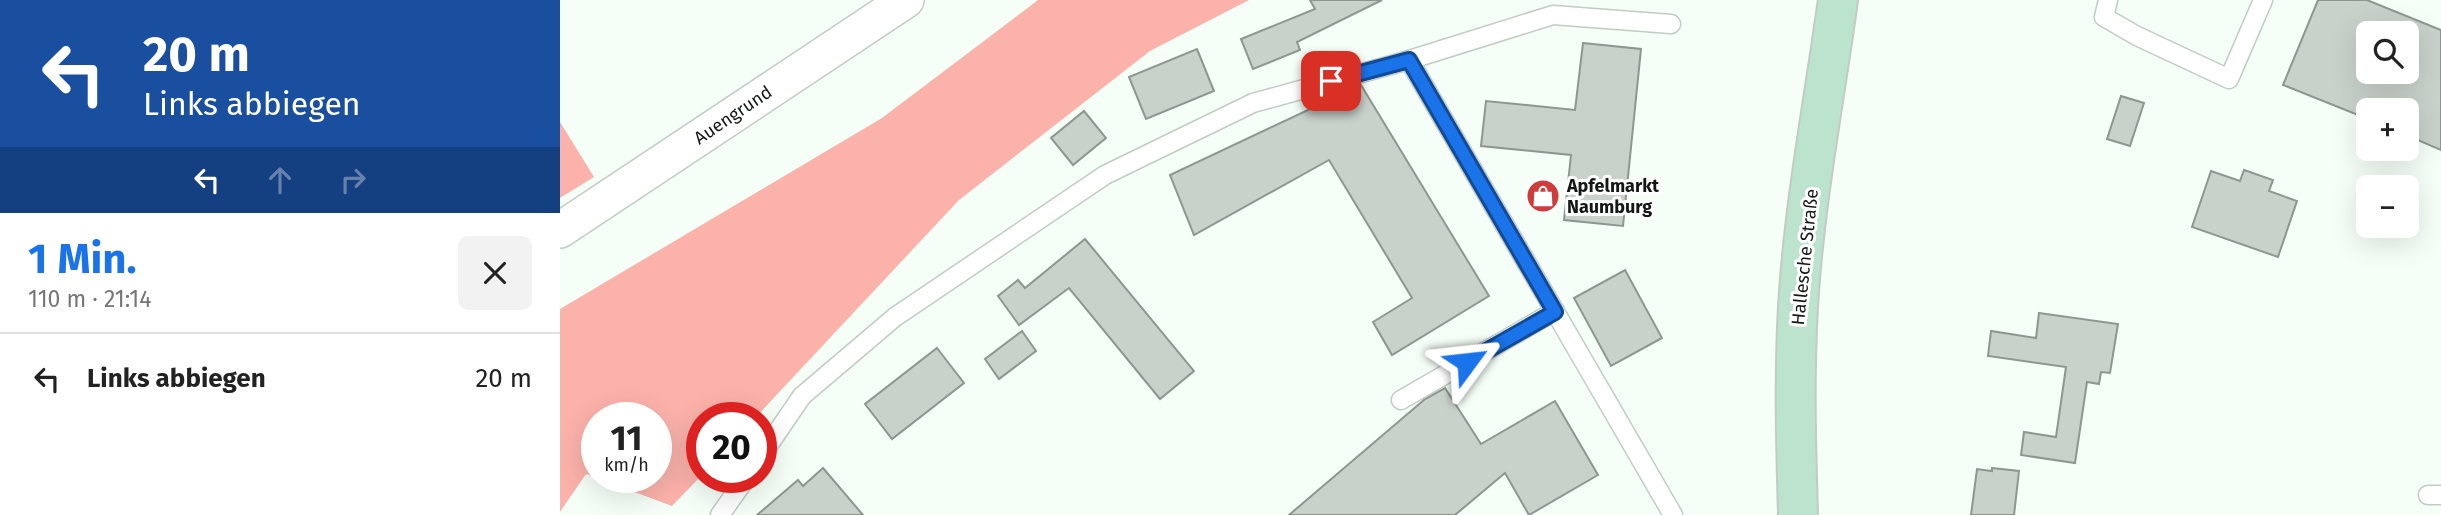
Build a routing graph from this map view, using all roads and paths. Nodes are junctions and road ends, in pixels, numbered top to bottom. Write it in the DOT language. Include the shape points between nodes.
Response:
graph roads {
  1 [pos="906,0"];
  2 [pos="1838,0"];
  3 [pos="2108,0"];
  4 [pos="2263,0"];
  5 [pos="1671,24"];
  6 [pos="1409,60"];
  7 [pos="560,230"];
  8 [pos="1555,312"];
  9 [pos="1401,400"];
  10 [pos="777,433"];
  11 [pos="735,493"];
  12 [pos="720,515"];
  13 [pos="1673,515"];
  14 [pos="1798,515"];
  1 -- 7 [label="street, Auengrund"];
  2 -- 14 [label="main road, Hallesche Straße" via="1798,305"];
  3 -- 4 [label="lane" via="2105,17 2229,79"];
  5 -- 6 [label="lane" via="1553,15"];
  6 -- 8 [label="lane"];
  6 -- 10 [label="lane" via="1253,103 1105,175 895,317 802,396"];
  8 -- 9 [label="lane"];
  8 -- 13 [label="lane"];
  11 -- 12 [label="lane"];
}
